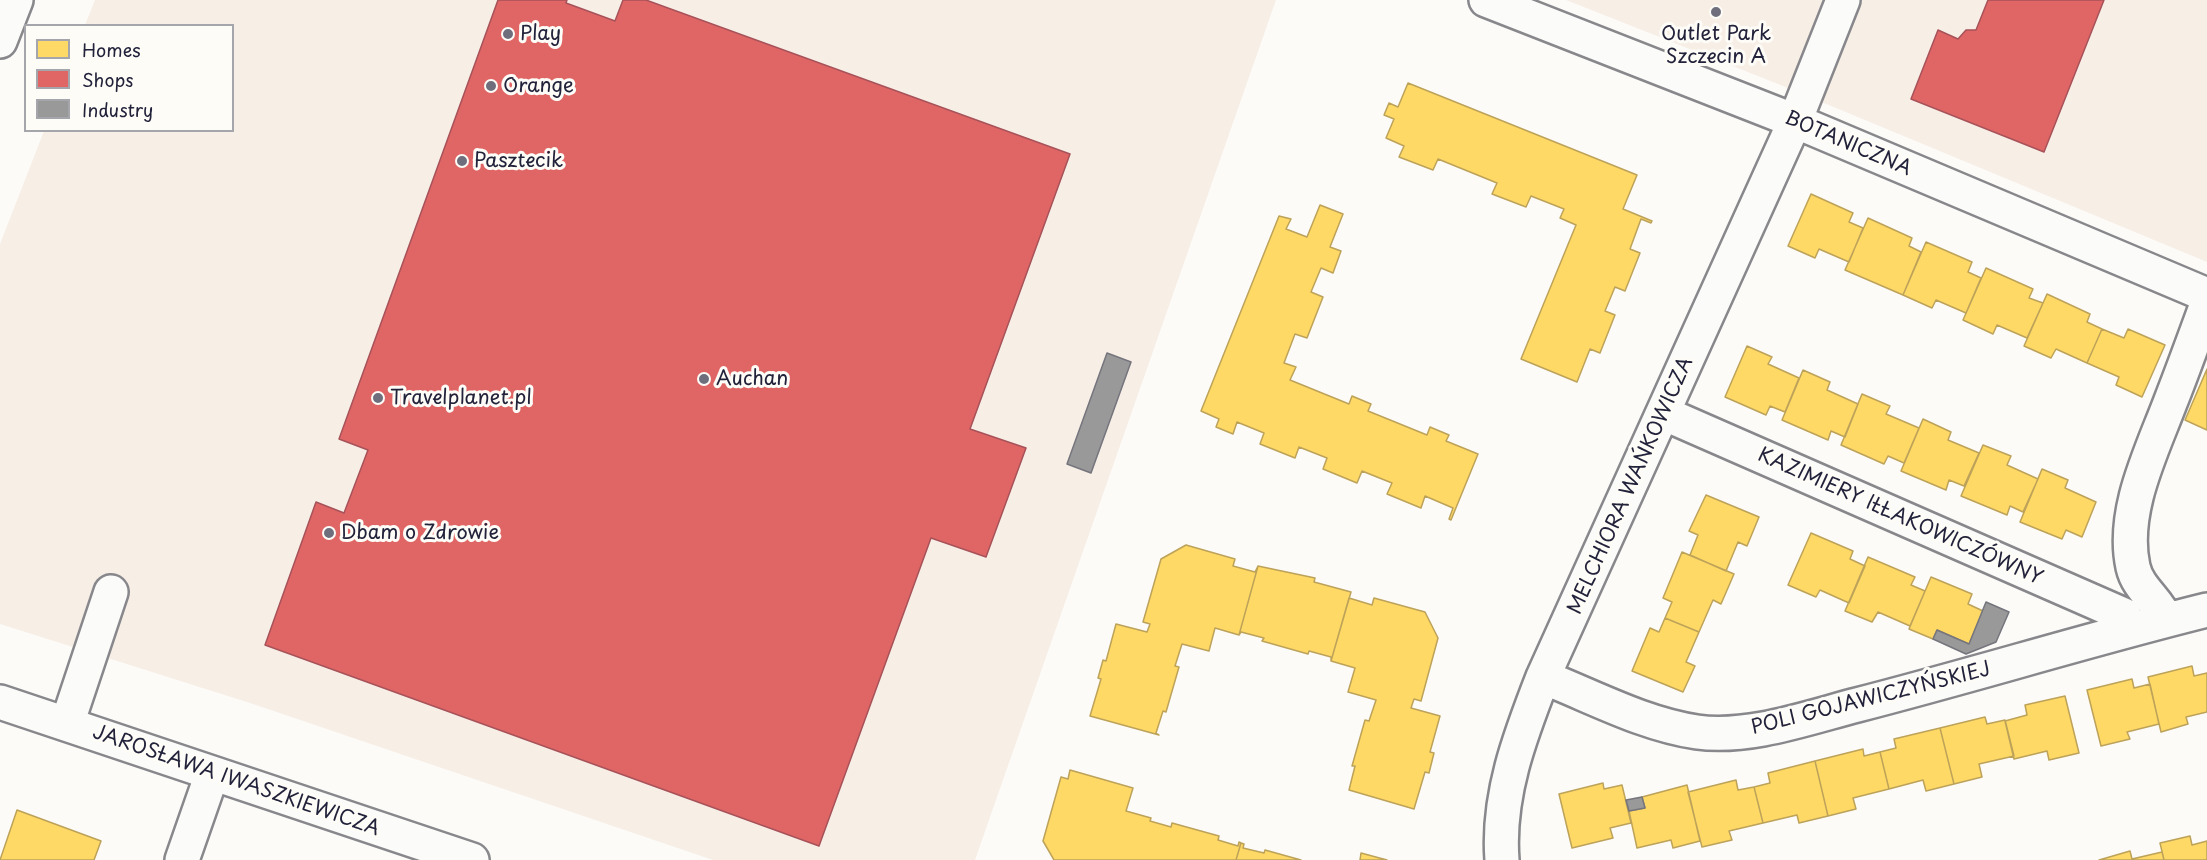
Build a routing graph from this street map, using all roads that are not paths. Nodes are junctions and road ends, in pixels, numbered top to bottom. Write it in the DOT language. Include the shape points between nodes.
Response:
graph roads {
  1 [pos="16,0"];
  2 [pos="1486,0"];
  3 [pos="1843,0"];
  4 [pos="0,41"];
  5 [pos="1795,121"];
  6 [pos="2207,295"];
  7 [pos="2207,304"];
  8 [pos="1663,413"];
  9 [pos="111,592"];
  10 [pos="2207,610"];
  11 [pos="2166,620"];
  12 [pos="2128,630"];
  13 [pos="1544,677"];
  14 [pos="0,702"];
  15 [pos="68,724"];
  16 [pos="212,774"];
  17 [pos="182,860"];
  18 [pos="472,860"];
  19 [pos="1502,860"];
  1 -- 4 [label="street"];
  2 -- 5 [label="street, BOTANICZNA"];
  3 -- 5 [label="street, MELCHIORA WAŃKOWICZA"];
  5 -- 6 [label="street, BOTANICZNA"];
  5 -- 8 [label="street, MELCHIORA WAŃKOWICZA"];
  7 -- 11 [label="street" via="2149,458 2132,525 2133,570"];
  8 -- 12 [label="street, KAZIMIERY IŁŁAKOWICZÓWNY" via="2124,615"];
  8 -- 13 [label="street, MELCHIORA WAŃKOWICZA"];
  9 -- 15 [label="street"];
  10 -- 11 [label="street, POLI GOJAWICZYŃSKIEJ"];
  11 -- 12 [label="street, POLI GOJAWICZYŃSKIEJ"];
  12 -- 13 [label="street, POLI GOJAWICZYŃSKIEJ" via="1939,684 1736,732 1699,732 1663,725"];
  13 -- 19 [label="street, MELCHIORA WAŃKOWICZA" via="1522,731 1506,788"];
  14 -- 15 [label="street, JAROSŁAWA IWASZKIEWICZA"];
  15 -- 16 [label="street, JAROSŁAWA IWASZKIEWICZA"];
  16 -- 17 [label="street"];
  16 -- 18 [label="street, JAROSŁAWA IWASZKIEWICZA"];
}
